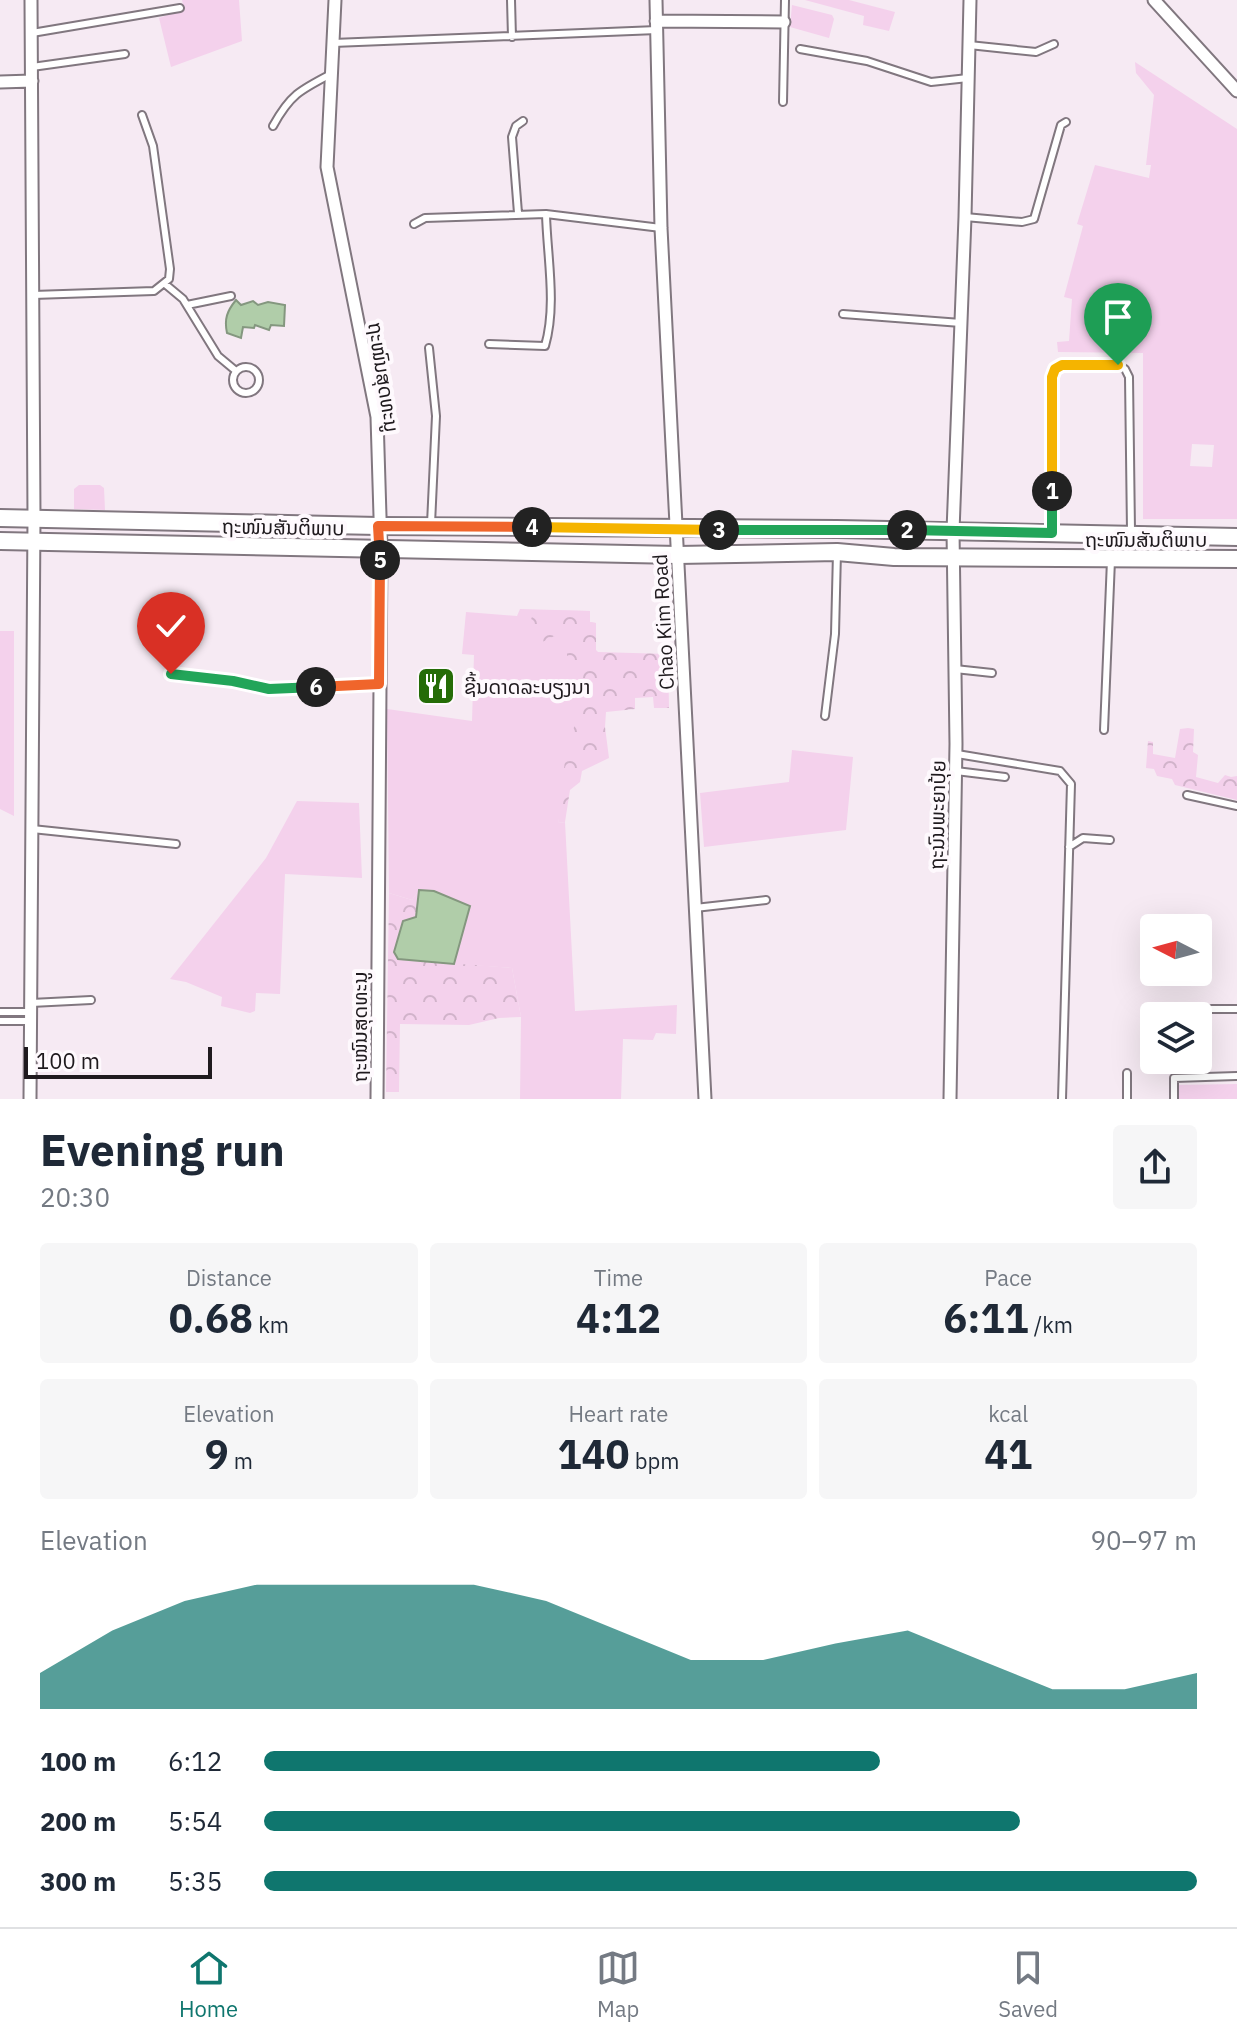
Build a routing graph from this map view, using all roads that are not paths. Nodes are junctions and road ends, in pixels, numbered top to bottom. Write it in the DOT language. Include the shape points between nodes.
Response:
graph roads {
  1 [pos="31,0"];
  2 [pos="335,0"];
  3 [pos="511,0"];
  4 [pos="656,0"];
  5 [pos="785,0"];
  6 [pos="970,0"];
  7 [pos="1154,0"];
  8 [pos="180,8"];
  9 [pos="784,22"];
  10 [pos="657,26"];
  11 [pos="32,33"];
  12 [pos="512,37"];
  13 [pos="333,43"];
  14 [pos="1054,44"];
  15 [pos="969,45"];
  16 [pos="800,49"];
  17 [pos="125,54"];
  18 [pos="32,67"];
  19 [pos="331,74"];
  20 [pos="968,78"];
  21 [pos="32,81"];
  22 [pos="0,82"];
  23 [pos="1237,91"];
  24 [pos="783,102"];
  25 [pos="142,115"];
  26 [pos="523,121"];
  27 [pos="1066,122"];
  28 [pos="273,126"];
  29 [pos="518,213"];
  30 [pos="546,214"];
  31 [pos="965,217"];
  32 [pos="414,224"];
  33 [pos="661,228"];
  34 [pos="165,284"];
  35 [pos="33,295"];
  36 [pos="231,296"];
  37 [pos="187,305"];
  38 [pos="843,314"];
  39 [pos="961,323"];
  40 [pos="489,344"];
  41 [pos="429,348"];
  42 [pos="236,371"];
  43 [pos="0,518"];
  44 [pos="34,518"];
  45 [pos="431,525"];
  46 [pos="378,526"];
  47 [pos="677,530"];
  48 [pos="953,531"];
  49 [pos="1052,533"];
  50 [pos="1131,535"];
  51 [pos="1237,537"];
  52 [pos="0,541"];
  53 [pos="34,541"];
  54 [pos="381,549"];
  55 [pos="837,552"];
  56 [pos="678,555"];
  57 [pos="954,557"];
  58 [pos="1237,559"];
  59 [pos="1111,560"];
  60 [pos="955,669"];
  61 [pos="992,673"];
  62 [pos="171,674"];
  63 [pos="379,684"];
  64 [pos="825,716"];
  65 [pos="1104,730"];
  66 [pos="956,754"];
  67 [pos="956,771"];
  68 [pos="1005,777"];
  69 [pos="1187,795"];
  70 [pos="1237,806"];
  71 [pos="32,829"];
  72 [pos="1110,840"];
  73 [pos="176,844"];
  74 [pos="1069,847"];
  75 [pos="766,900"];
  76 [pos="695,908"];
  77 [pos="91,1000"];
  78 [pos="1212,1009"];
  79 [pos="1237,1009"];
  80 [pos="0,1012"];
  81 [pos="31,1012"];
  82 [pos="0,1021"];
  83 [pos="1127,1073"];
  84 [pos="1237,1076"];
  85 [pos="30,1099"];
  86 [pos="377,1099"];
  87 [pos="705,1099"];
  88 [pos="950,1099"];
  89 [pos="1062,1099"];
  90 [pos="1127,1099"];
  91 [pos="1174,1099"];
  1 -- 11 [label="street"];
  2 -- 13 [label="street, ຖະໜົນສຸດທະນູ"];
  3 -- 12 [label="lane"];
  4 -- 10 [label="street, Chao Kim Road"];
  5 -- 9 [label="lane"];
  6 -- 15 [label="street, ຖະນົນພະຍາປຸ້ຍ"];
  7 -- 23 [label="street"];
  8 -- 11 [label="lane"];
  9 -- 10 [label="street"];
  9 -- 24 [label="lane"];
  10 -- 12 [label="lane"];
  10 -- 33 [label="street, Chao Kim Road"];
  11 -- 18 [label="street"];
  12 -- 13 [label="lane"];
  13 -- 19 [label="street, ຖະໜົນສຸດທະນູ"];
  14 -- 15 [label="lane" via="1036,52"];
  15 -- 20 [label="street, ຖະນົນພະຍາປຸ້ຍ"];
  16 -- 20 [label="lane" via="867,61 931,82"];
  17 -- 18 [label="lane"];
  18 -- 21 [label="street"];
  19 -- 28 [label="lane" via="286,103"];
  19 -- 46 [label="street, ຖະໜົນສຸດທະນູ" via="327,167 377,417"];
  20 -- 31 [label="street, ຖະນົນພະຍາປຸ້ຍ"];
  21 -- 22 [label="street"];
  21 -- 35 [label="street"];
  25 -- 34 [label="lane" via="153,146 170,269"];
  26 -- 29 [label="lane" via="512,137"];
  27 -- 31 [label="lane" via="1034,219"];
  29 -- 30 [label="lane"];
  29 -- 32 [label="lane" via="425,218"];
  30 -- 33 [label="lane"];
  30 -- 40 [label="lane" via="550,292 545,346"];
  31 -- 39 [label="street, ຖະນົນພະຍາປຸ້ຍ"];
  33 -- 47 [label="street, Chao Kim Road"];
  34 -- 35 [label="lane" via="154,291"];
  34 -- 37 [label="lane"];
  35 -- 44 [label="street"];
  36 -- 37 [label="lane"];
  37 -- 42 [label="lane" via="218,356"];
  38 -- 39 [label="lane"];
  39 -- 48 [label="street, ຖະນົນພະຍາປຸ້ຍ"];
  41 -- 45 [label="lane" via="436,416"];
  42 -- 42 [label="lane" via="252,368 259,378 257,387 250,393 237,391 232,379"];
  43 -- 44 [label="street, ຖະໜົນສັນຕິພາບ"];
  44 -- 46 [label="street, ຖະໜົນສັນຕິພາບ"];
  44 -- 53 [label="street"];
  45 -- 46 [label="street, ຖະໜົນສັນຕິພາບ"];
  45 -- 47 [label="street, ຖະໜົນສັນຕິພາບ"];
  46 -- 54 [label="street, ຖະໜົນສຸດທະນູ"];
  47 -- 48 [label="street, ຖະໜົນສັນຕິພາບ"];
  47 -- 56 [label="street, Chao Kim Road"];
  48 -- 49 [label="street, ຖະໜົນສັນຕິພາບ"];
  48 -- 57 [label="street, ຖະນົນພະຍາປຸ້ຍ"];
  49 -- 50 [label="street, ຖະໜົນສັນຕິພາບ"];
  49 -- 50 [label="lane" via="1055,369 1118,365 1129,377"];
  50 -- 51 [label="street, ຖະໜົນສັນຕິພາບ"];
  52 -- 53 [label="street, ຖະໜົນສັນຕິພາບ"];
  53 -- 54 [label="street, ຖະໜົນສັນຕິພາບ"];
  53 -- 71 [label="street"];
  54 -- 56 [label="street, ຖະໜົນສັນຕິພາບ"];
  54 -- 63 [label="street, ຖະໜົນສຸດທະນູ"];
  55 -- 56 [label="street, ຖະໜົນສັນຕິພາບ"];
  55 -- 57 [label="street, ຖະໜົນສັນຕິພາບ"];
  55 -- 64 [label="lane"];
  56 -- 76 [label="street, Chao Kim Road"];
  57 -- 59 [label="street, ຖະໜົນສັນຕິພາບ"];
  57 -- 60 [label="street, ຖະນົນພະຍາປຸ້ຍ"];
  58 -- 59 [label="street, ຖະໜົນສັນຕິພາບ"];
  59 -- 65 [label="lane"];
  60 -- 61 [label="lane"];
  60 -- 66 [label="street, ຖະນົນພະຍາປຸ້ຍ"];
  62 -- 63 [label="lane" via="269,689"];
  63 -- 86 [label="street, ຖະໜົນສຸດທະນູ"];
  66 -- 67 [label="street, ຖະນົນພະຍາປຸ້ຍ"];
  66 -- 74 [label="lane" via="1060,771 1071,784"];
  67 -- 68 [label="lane"];
  67 -- 88 [label="street, ຖະນົນພະຍາປຸ້ຍ"];
  69 -- 70 [label="lane"];
  71 -- 73 [label="lane"];
  71 -- 81 [label="street"];
  72 -- 74 [label="lane" via="1083,838"];
  74 -- 89 [label="lane"];
  75 -- 76 [label="lane"];
  76 -- 87 [label="street, Chao Kim Road"];
  77 -- 81 [label="lane"];
  78 -- 79 [label="lane"];
  80 -- 81 [label="lane"];
  81 -- 82 [label="lane"];
  81 -- 85 [label="street"];
  83 -- 90 [label="lane"];
  84 -- 91 [label="lane" via="1174,1078"];
}
